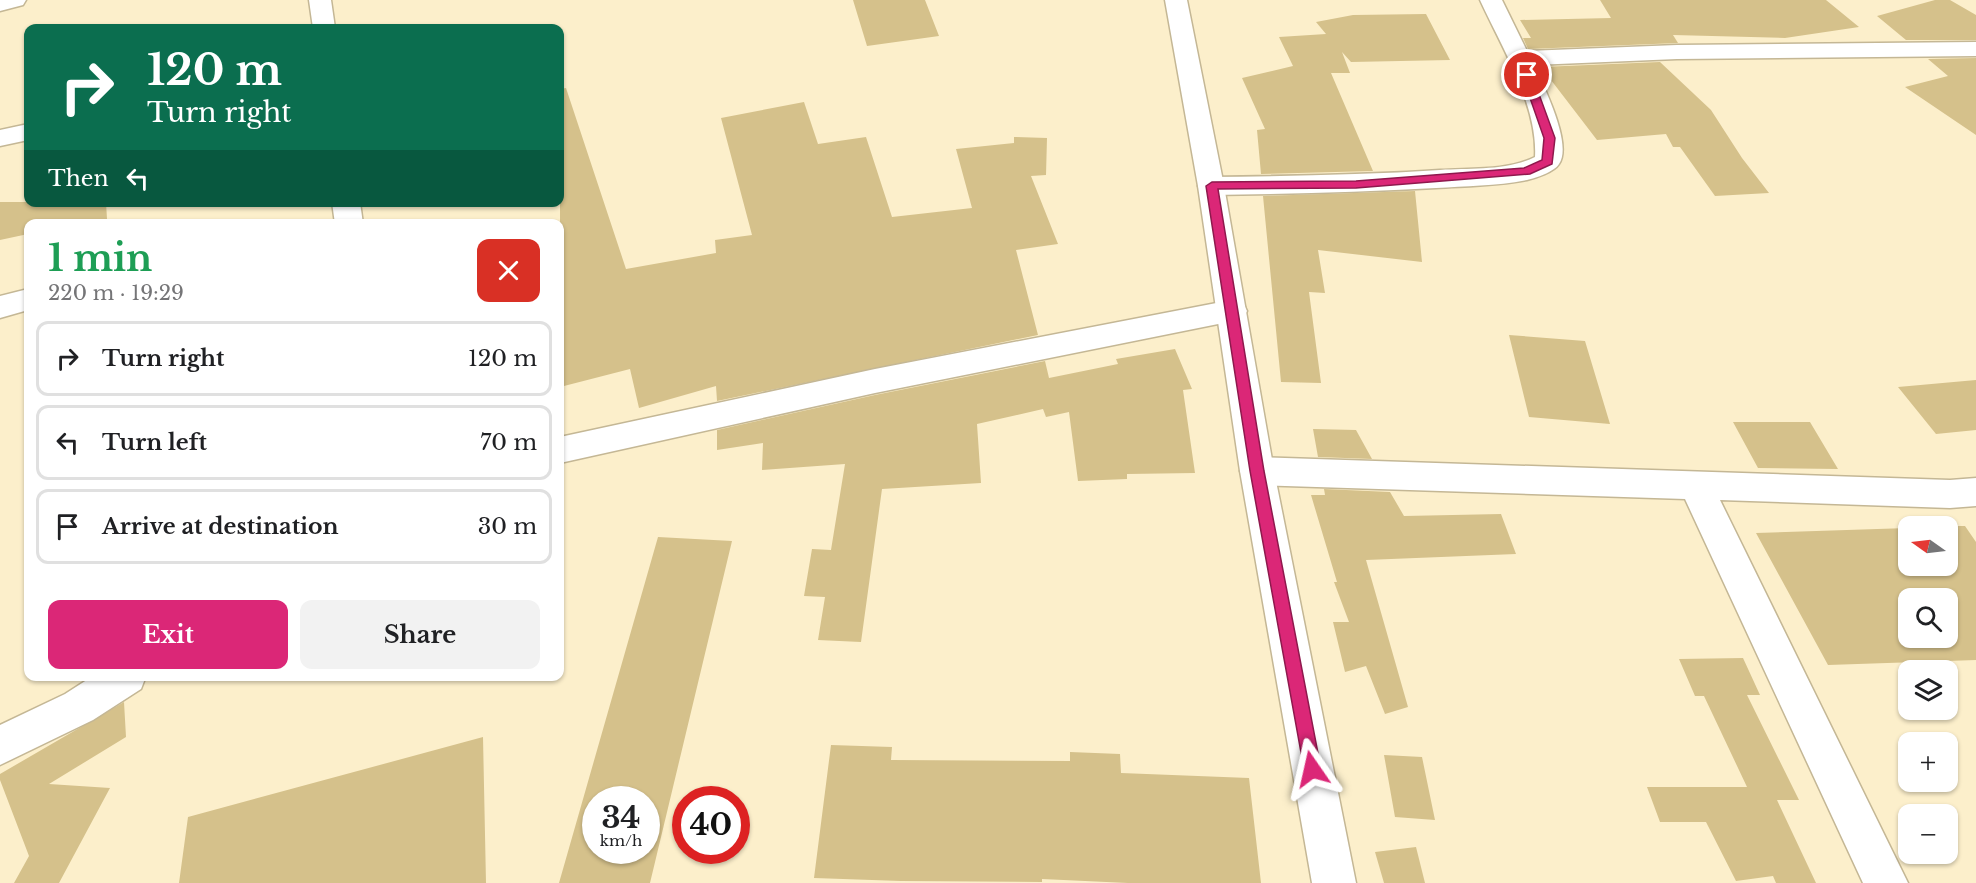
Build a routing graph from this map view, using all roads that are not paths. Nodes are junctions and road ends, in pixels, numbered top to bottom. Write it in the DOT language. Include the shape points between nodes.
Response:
graph roads {
  1 [pos="15,0"];
  2 [pos="320,0"];
  3 [pos="1176,0"];
  4 [pos="1491,0"];
  5 [pos="0,4"];
  6 [pos="323,24"];
  7 [pos="1976,49"];
  8 [pos="1519,58"];
  9 [pos="24,133"];
  10 [pos="0,138"];
  11 [pos="1212,186"];
  12 [pos="24,301"];
  13 [pos="0,307"];
  14 [pos="1232,311"];
  15 [pos="564,449"];
  16 [pos="1257,471"];
  17 [pos="1695,484"];
  18 [pos="1976,492"];
  19 [pos="119,681"];
  20 [pos="0,746"];
  21 [pos="1334,883"];
  22 [pos="1886,883"];
  1 -- 5 [label="street"];
  2 -- 6 [label="street"];
  3 -- 11 [label="street"];
  4 -- 8 [label="street"];
  7 -- 8 [label="street"];
  8 -- 11 [label="street" via="1549,138 1548,162 1526,172 1356,184"];
  9 -- 10 [label="street"];
  11 -- 14 [label="street"];
  12 -- 13 [label="street"];
  14 -- 15 [label="street" via="875,381"];
  14 -- 16 [label="street"];
  16 -- 17 [label="street"];
  16 -- 21 [label="street"];
  17 -- 18 [label="street"];
  17 -- 22 [label="street"];
  19 -- 20 [label="street" via="79,707"];
}
